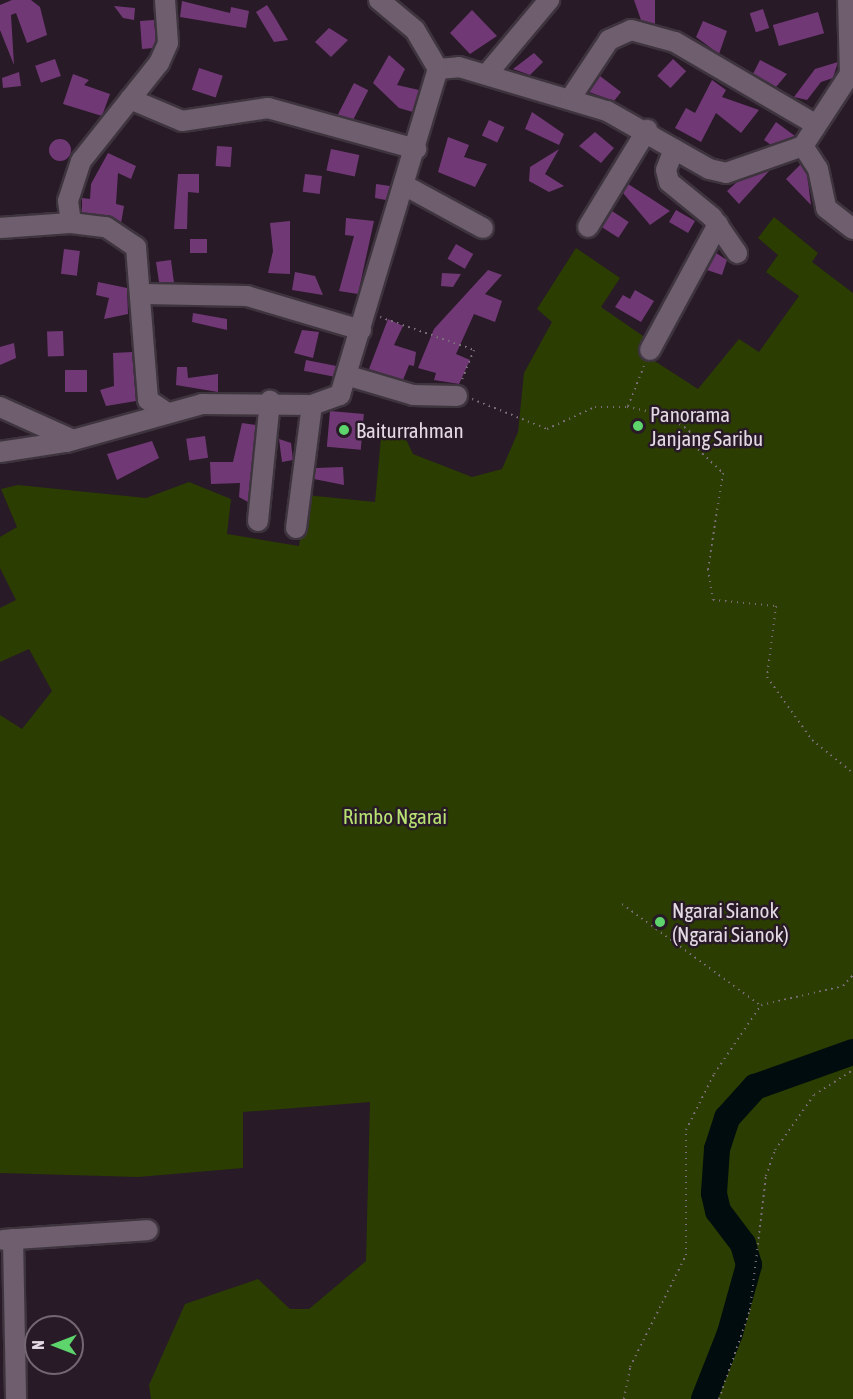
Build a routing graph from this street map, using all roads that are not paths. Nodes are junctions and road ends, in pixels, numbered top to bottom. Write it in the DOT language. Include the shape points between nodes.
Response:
graph roads {
  1 [pos="165,0"];
  2 [pos="379,0"];
  3 [pos="549,0"];
  4 [pos="848,0"];
  5 [pos="438,69"];
  6 [pos="487,74"];
  7 [pos="130,99"];
  8 [pos="570,99"];
  9 [pos="815,124"];
  10 [pos="647,130"];
  11 [pos="803,146"];
  12 [pos="416,149"];
  13 [pos="674,149"];
  14 [pos="404,185"];
  15 [pos="71,223"];
  16 [pos="718,224"];
  17 [pos="588,227"];
  18 [pos="0,228"];
  19 [pos="483,228"];
  20 [pos="853,229"];
  21 [pos="737,253"];
  22 [pos="144,294"];
  23 [pos="364,322"];
  24 [pos="650,350"];
  25 [pos="349,376"];
  26 [pos="457,396"];
  27 [pos="270,401"];
  28 [pos="312,405"];
  29 [pos="0,407"];
  30 [pos="155,410"];
  31 [pos="74,440"];
  32 [pos="0,452"];
  33 [pos="258,521"];
  34 [pos="296,528"];
  35 [pos="148,1230"];
  36 [pos="7,1239"];
  37 [pos="16,1399"];
  1 -- 7 [label="street" via="168,43 159,63"];
  2 -- 5 [label="street" via="415,30"];
  3 -- 6 [label="street"];
  4 -- 9 [label="street" via="850,74"];
  5 -- 6 [label="street" via="459,67"];
  5 -- 12 [label="street"];
  6 -- 8 [label="street"];
  7 -- 12 [label="street" via="182,121 268,108"];
  7 -- 15 [label="street" via="81,161 68,201"];
  8 -- 9 [label="street" via="609,40 630,30 675,42"];
  8 -- 10 [label="street"];
  9 -- 11 [label="street"];
  10 -- 13 [label="street"];
  10 -- 17 [label="street"];
  11 -- 13 [label="street" via="716,173"];
  11 -- 20 [label="street" via="818,169 826,208"];
  12 -- 14 [label="street"];
  13 -- 16 [label="street" via="666,170 669,182"];
  14 -- 19 [label="street"];
  14 -- 23 [label="street"];
  15 -- 18 [label="street"];
  15 -- 22 [label="street" via="106,227 136,247"];
  16 -- 21 [label="street"];
  16 -- 24 [label="street"];
  22 -- 23 [label="street" via="247,296"];
  22 -- 30 [label="street"];
  23 -- 25 [label="street"];
  25 -- 26 [label="street" via="412,395"];
  25 -- 28 [label="street" via="340,395"];
  27 -- 28 [label="street"];
  27 -- 30 [label="street" via="236,400"];
  27 -- 33 [label="street"];
  28 -- 34 [label="street"];
  29 -- 31 [label="street"];
  30 -- 31 [label="street"];
  31 -- 32 [label="street"];
  35 -- 36 [label="street"];
  36 -- 37 [label="street"];
}
